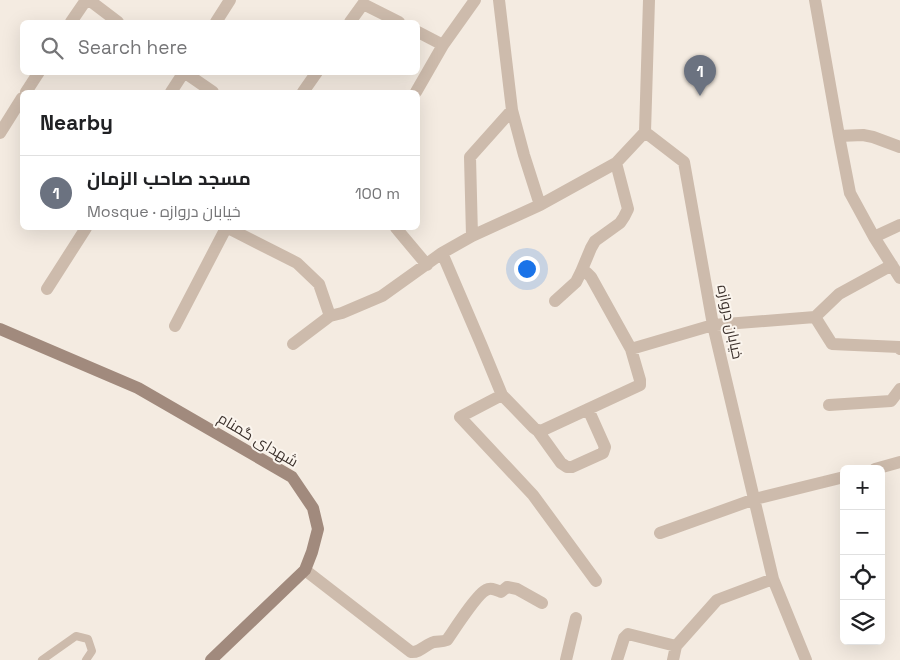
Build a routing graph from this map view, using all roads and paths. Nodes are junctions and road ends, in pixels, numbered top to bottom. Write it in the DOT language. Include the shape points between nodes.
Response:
graph roads {
  1 [pos="87,0"];
  2 [pos="230,0"];
  3 [pos="475,0"];
  4 [pos="499,0"];
  5 [pos="649,0"];
  6 [pos="815,0"];
  7 [pos="72,20"];
  8 [pos="115,20"];
  9 [pos="217,20"];
  10 [pos="351,20"];
  11 [pos="395,20"];
  12 [pos="420,33"];
  13 [pos="443,45"];
  14 [pos="37,75"];
  15 [pos="183,75"];
  16 [pos="187,75"];
  17 [pos="315,75"];
  18 [pos="27,90"];
  19 [pos="172,90"];
  20 [pos="210,90"];
  21 [pos="304,90"];
  22 [pos="417,90"];
  23 [pos="20,101"];
  24 [pos="512,110"];
  25 [pos="645,132"];
  26 [pos="0,133"];
  27 [pos="839,136"];
  28 [pos="900,147"];
  29 [pos="616,163"];
  30 [pos="540,205"];
  31 [pos="900,225"];
  32 [pos="85,230"];
  33 [pos="226,230"];
  34 [pos="231,230"];
  35 [pos="398,230"];
  36 [pos="472,236"];
  37 [pos="874,237"];
  38 [pos="442,253"];
  39 [pos="427,265"];
  40 [pos="892,265"];
  41 [pos="581,272"];
  42 [pos="900,278"];
  43 [pos="47,289"];
  44 [pos="555,301"];
  45 [pos="330,316"];
  46 [pos="815,318"];
  47 [pos="713,325"];
  48 [pos="175,326"];
  49 [pos="0,329"];
  50 [pos="293,344"];
  51 [pos="900,347"];
  52 [pos="631,349"];
  53 [pos="900,389"];
  54 [pos="502,395"];
  55 [pos="829,405"];
  56 [pos="588,409"];
  57 [pos="538,431"];
  58 [pos="900,462"];
  59 [pos="885,466"];
  60 [pos="840,478"];
  61 [pos="755,499"];
  62 [pos="660,533"];
  63 [pos="305,570"];
  64 [pos="773,579"];
  65 [pos="596,581"];
  66 [pos="542,603"];
  67 [pos="576,618"];
  68 [pos="676,646"];
  69 [pos="570,659"];
  70 [pos="42,660"];
  71 [pos="86,660"];
  72 [pos="211,660"];
  73 [pos="617,660"];
  74 [pos="673,660"];
  75 [pos="806,660"];
  1 -- 7 [label="street"];
  1 -- 8 [label="street"];
  2 -- 9 [label="street"];
  3 -- 13 [label="street"];
  4 -- 24 [label="street"];
  5 -- 25 [label="street"];
  6 -- 27 [label="street"];
  10 -- 11 [label="street" via="362,4"];
  12 -- 13 [label="street"];
  13 -- 22 [label="street"];
  14 -- 18 [label="street"];
  15 -- 19 [label="street"];
  16 -- 20 [label="street"];
  17 -- 21 [label="street"];
  23 -- 26 [label="street"];
  24 -- 30 [label="street"];
  24 -- 36 [label="street" via="470,157"];
  25 -- 29 [label="street"];
  25 -- 47 [label="street, خیابان دروازه" via="684,162"];
  27 -- 28 [label="street" via="863,135"];
  27 -- 37 [label="street" via="850,193"];
  29 -- 30 [label="street"];
  29 -- 41 [label="street" via="628,210 620,223 595,241"];
  30 -- 36 [label="street"];
  31 -- 37 [label="street"];
  32 -- 43 [label="street"];
  33 -- 48 [label="street"];
  34 -- 45 [label="street" via="297,263 319,284"];
  35 -- 39 [label="street"];
  36 -- 38 [label="street"];
  37 -- 40 [label="street"];
  38 -- 39 [label="street"];
  38 -- 54 [label="street"];
  39 -- 45 [label="street" via="382,296"];
  40 -- 42 [label="street"];
  40 -- 46 [label="street" via="839,294"];
  41 -- 44 [label="street" via="576,282"];
  41 -- 52 [label="street" via="591,277"];
  45 -- 50 [label="street"];
  46 -- 47 [label="street"];
  46 -- 51 [label="street" via="832,344"];
  47 -- 52 [label="street"];
  47 -- 61 [label="street, خیابان دروازه"];
  49 -- 63 [label="street, شهدای گمنام" via="138,388 292,477 313,508 318,529"];
  52 -- 56 [label="street" via="640,385"];
  53 -- 55 [label="street" via="890,401"];
  54 -- 57 [label="street"];
  54 -- 65 [label="street" via="460,417 533,495"];
  56 -- 57 [label="street"];
  56 -- 57 [label="street" via="605,450 572,467 561,463"];
  58 -- 59 [label="street"];
  60 -- 61 [label="street"];
  61 -- 62 [label="street"];
  61 -- 64 [label="street, خیابان دروازه"];
  63 -- 66 [label="street" via="411,652 446,640 484,590 491,588 501,592 507,587 517,589"];
  63 -- 72 [label="street, شهدای گمنام"];
  64 -- 68 [label="street" via="717,600"];
  64 -- 75 [label="street, خیابان دروازه"];
  67 -- 69 [label="street"];
  68 -- 73 [label="street" via="628,634"];
  68 -- 74 [label="street"];
  70 -- 71 [label="lane" via="76,636 88,639 92,651"];
}
